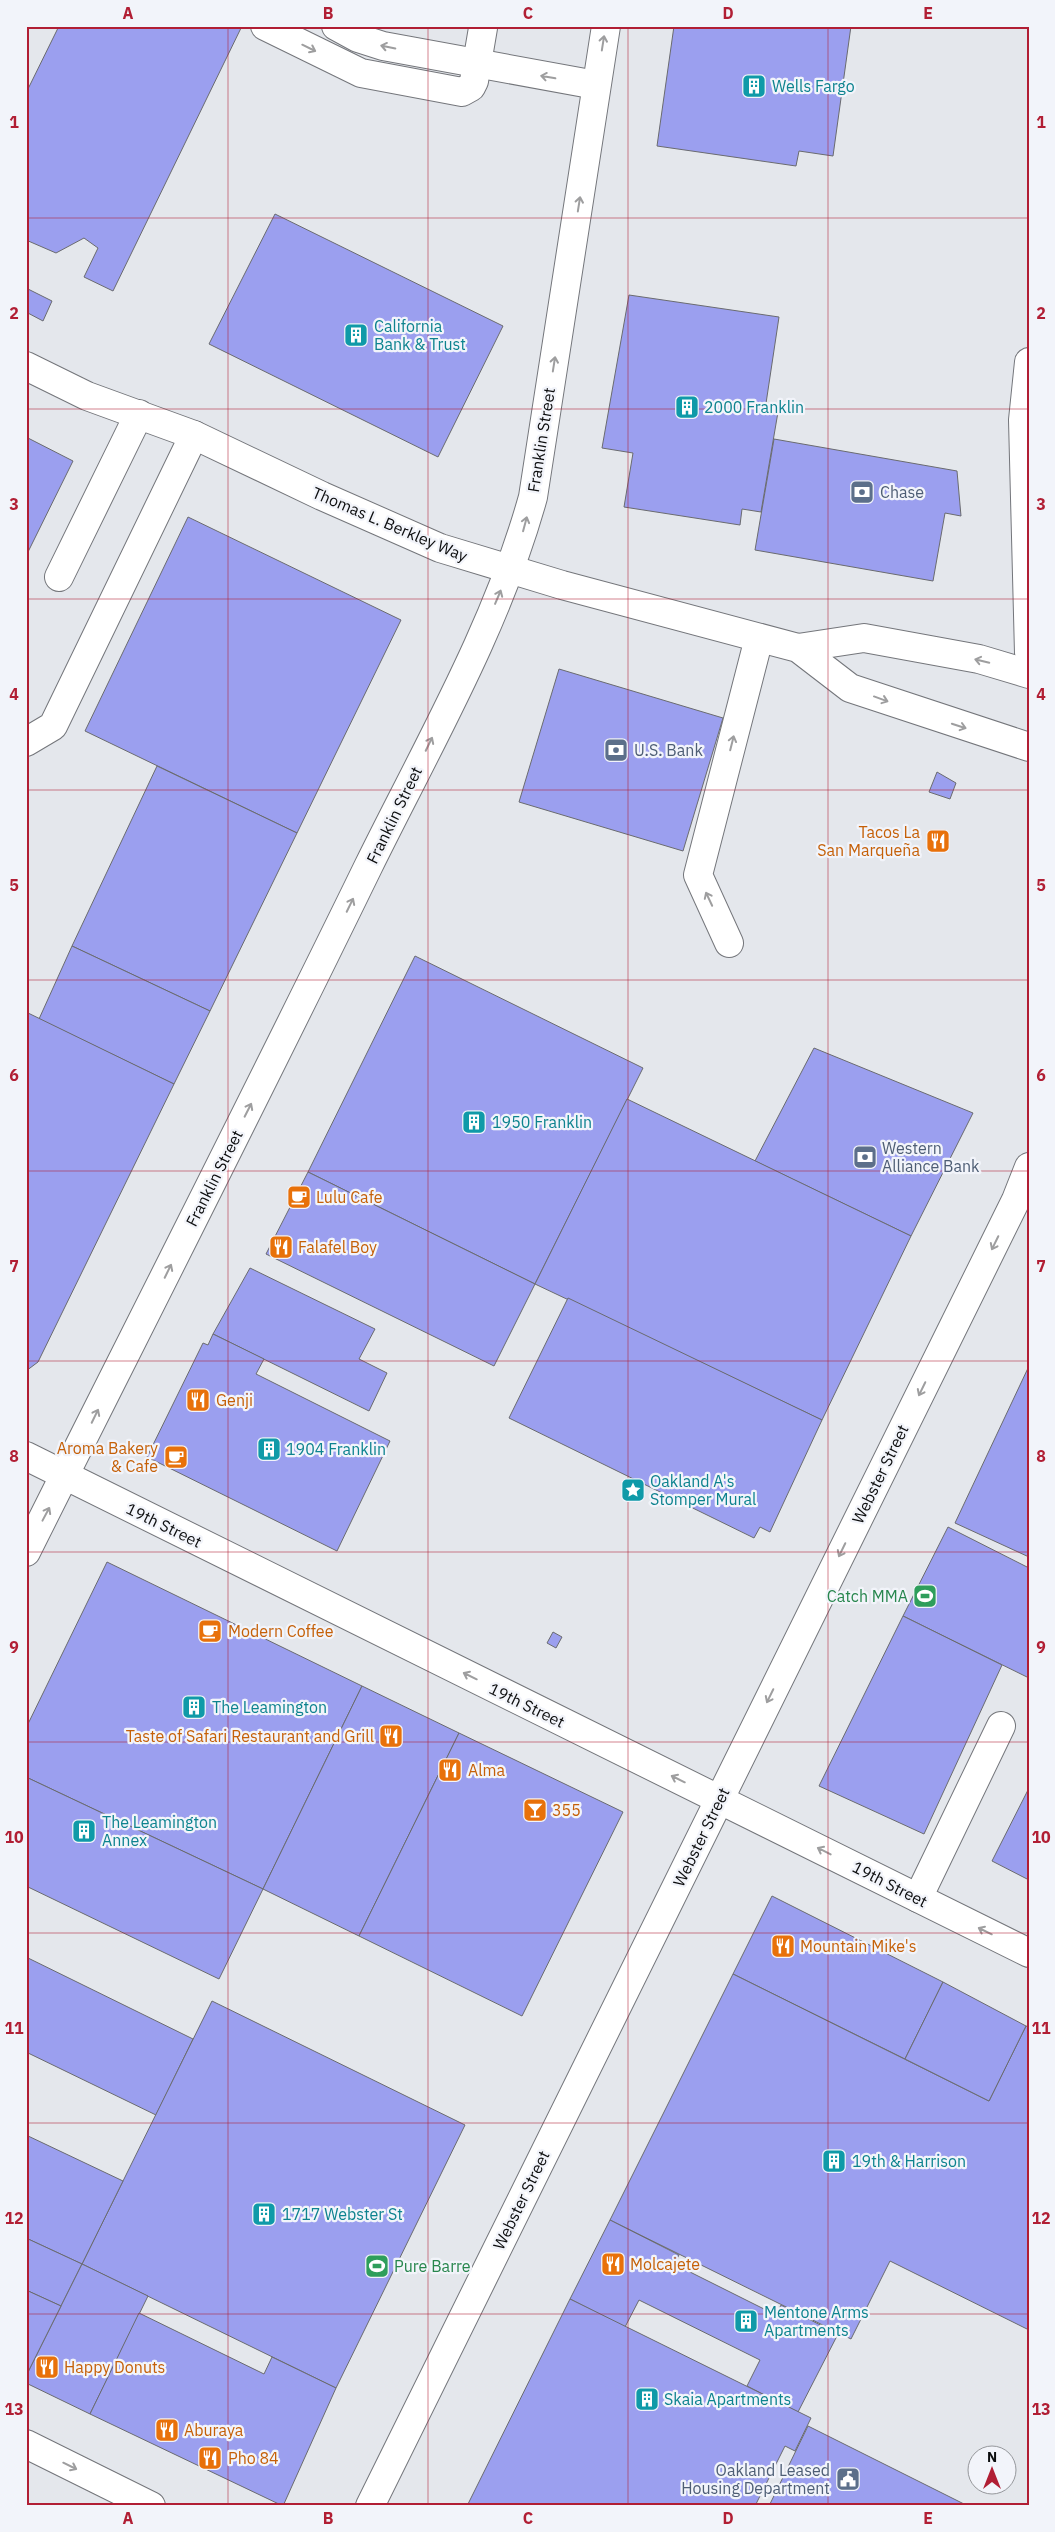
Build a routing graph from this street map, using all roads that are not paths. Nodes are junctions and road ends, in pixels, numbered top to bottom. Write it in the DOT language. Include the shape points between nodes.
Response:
graph roads {
  1 [pos="266,26"];
  2 [pos="336,26"];
  3 [pos="606,26"];
  4 [pos="483,28"];
  5 [pos="477,64"];
  6 [pos="596,86"];
  7 [pos="1029,362"];
  8 [pos="26,366"];
  9 [pos="139,414"];
  10 [pos="194,436"];
  11 [pos="509,570"];
  12 [pos="60,577"];
  13 [pos="759,638"];
  14 [pos="798,648"];
  15 [pos="1029,653"];
  16 [pos="1029,674"];
  17 [pos="26,742"];
  18 [pos="1029,747"];
  19 [pos="729,943"];
  20 [pos="1029,1168"];
  21 [pos="26,1456"];
  22 [pos="66,1476"];
  23 [pos="26,1552"];
  24 [pos="1001,1726"];
  25 [pos="719,1800"];
  26 [pos="918,1898"];
  27 [pos="1029,1953"];
  28 [pos="26,2444"];
  29 [pos="151,2506"];
  30 [pos="370,2506"];
  1 -- 5 [label="street, one-way" via="361,73 456,91 462,92 471,87"];
  5 -- 2 [label="street, one-way" via="383,46"];
  6 -- 3 [label="street, Franklin Street, one-way"];
  4 -- 5 [label="street"];
  6 -- 5 [label="street, one-way"];
  11 -- 6 [label="street, Franklin Street, one-way" via="522,540 533,497"];
  7 -- 15 [label="street" via="1023,420"];
  8 -- 9 [label="street, Thomas L. Berkley Way" via="87,396"];
  9 -- 10 [label="street, Thomas L. Berkley Way"];
  9 -- 12 [label="street"];
  10 -- 11 [label="street, Thomas L. Berkley Way" via="440,548"];
  10 -- 17 [label="street" via="53,726"];
  11 -- 13 [label="street, Thomas L. Berkley Way"];
  22 -- 11 [label="street, Franklin Street, one-way" via="404,796 482,636"];
  13 -- 14 [label="street, Thomas L. Berkley Way"];
  19 -- 13 [label="street, one-way" via="698,875"];
  16 -- 14 [label="street, Thomas L. Berkley Way, one-way" via="979,660 864,638"];
  14 -- 18 [label="street, Thomas L. Berkley Way, one-way" via="850,688"];
  20 -- 25 [label="street, Webster Street, one-way"];
  21 -- 22 [label="street, 19th Street"];
  23 -- 22 [label="street, Franklin Street, one-way"];
  25 -- 22 [label="street, 19th Street, one-way"];
  24 -- 26 [label="street"];
  26 -- 25 [label="street, 19th Street, one-way"];
  25 -- 30 [label="street, Webster Street"];
  27 -- 26 [label="street, 19th Street, one-way"];
  28 -- 29 [label="street, one-way"];
}
